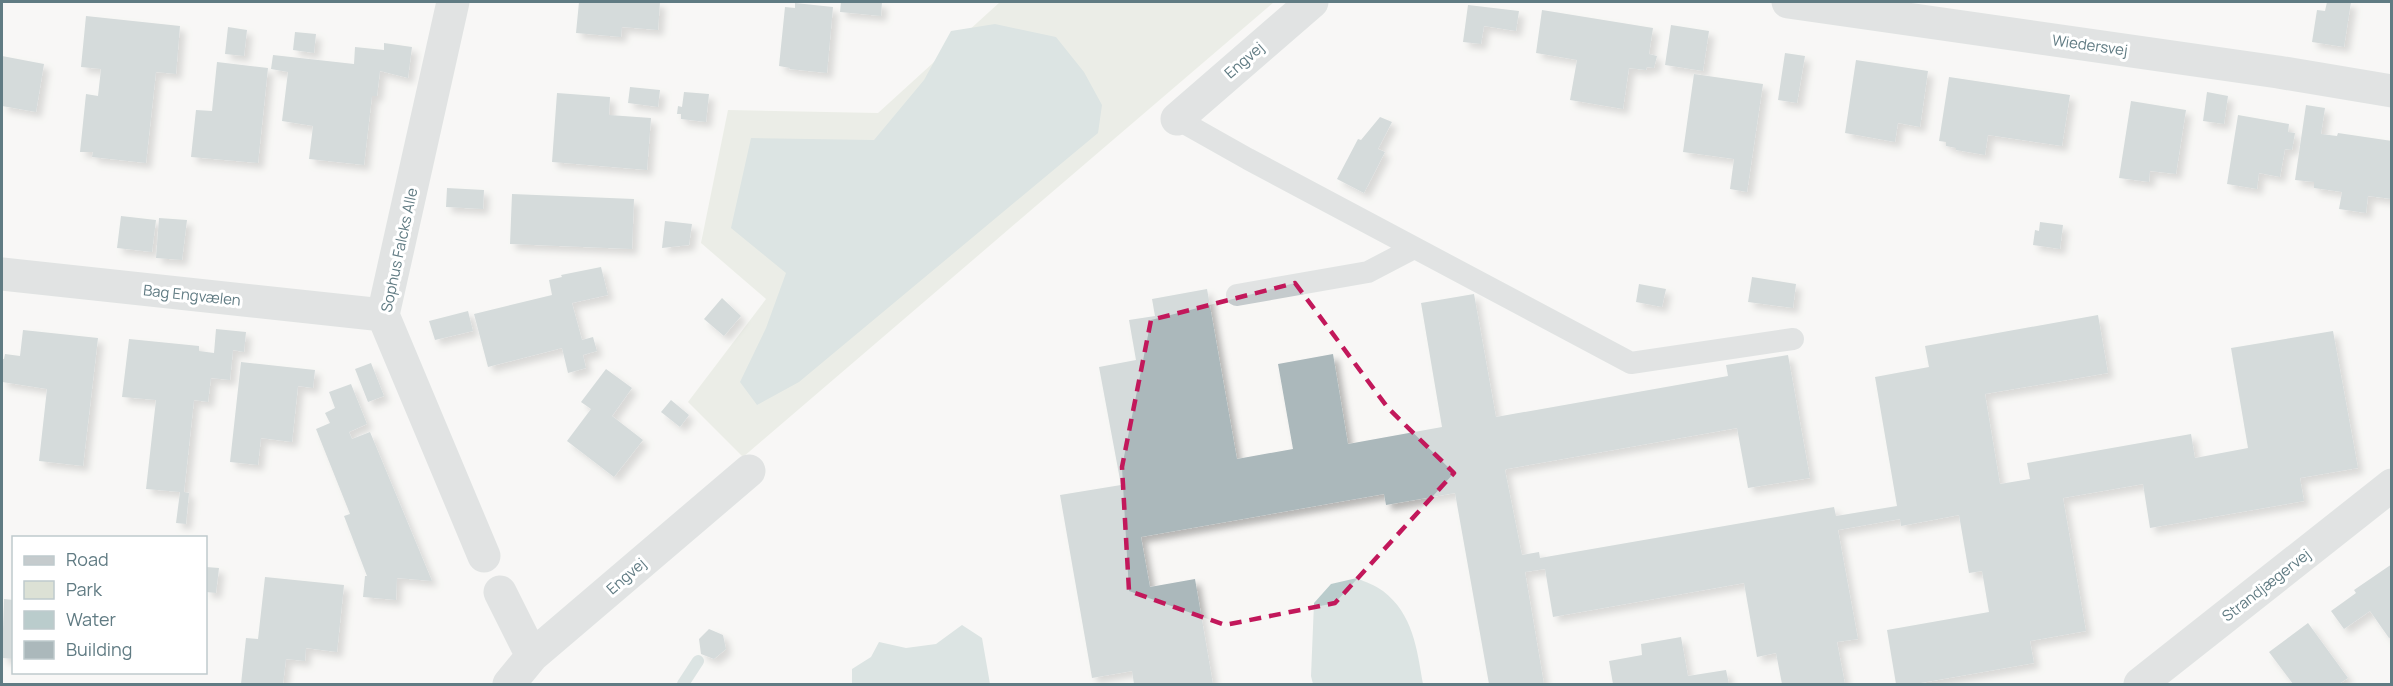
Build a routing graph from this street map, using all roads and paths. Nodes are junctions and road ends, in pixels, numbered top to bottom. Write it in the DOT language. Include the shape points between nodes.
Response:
graph roads {
  1 [pos="453,2"];
  2 [pos="1312,2"];
  3 [pos="1788,2"];
  4 [pos="2391,91"];
  5 [pos="1177,119"];
  6 [pos="1414,248"];
  7 [pos="2,274"];
  8 [pos="1237,295"];
  9 [pos="383,315"];
  10 [pos="1793,339"];
  11 [pos="749,471"];
  12 [pos="2391,485"];
  13 [pos="484,556"];
  14 [pos="500,592"];
  15 [pos="532,656"];
  16 [pos="508,684"];
  17 [pos="2140,684"];
  1 -- 9 [label="street, Sophus Falcks Alle"];
  2 -- 5 [label="street, Engvej"];
  3 -- 4 [label="street, Wiedersvej"];
  5 -- 6 [label="lane"];
  6 -- 8 [label="lane" via="1368,272"];
  6 -- 10 [label="lane" via="1630,363"];
  7 -- 9 [label="street, Bag Engvælen"];
  9 -- 13 [label="street, Sophus Falcks Alle"];
  11 -- 15 [label="street, Engvej"];
  12 -- 17 [label="street, Strandjægervej"];
  14 -- 15 [label="street"];
  15 -- 16 [label="street, Engvej"];
}
